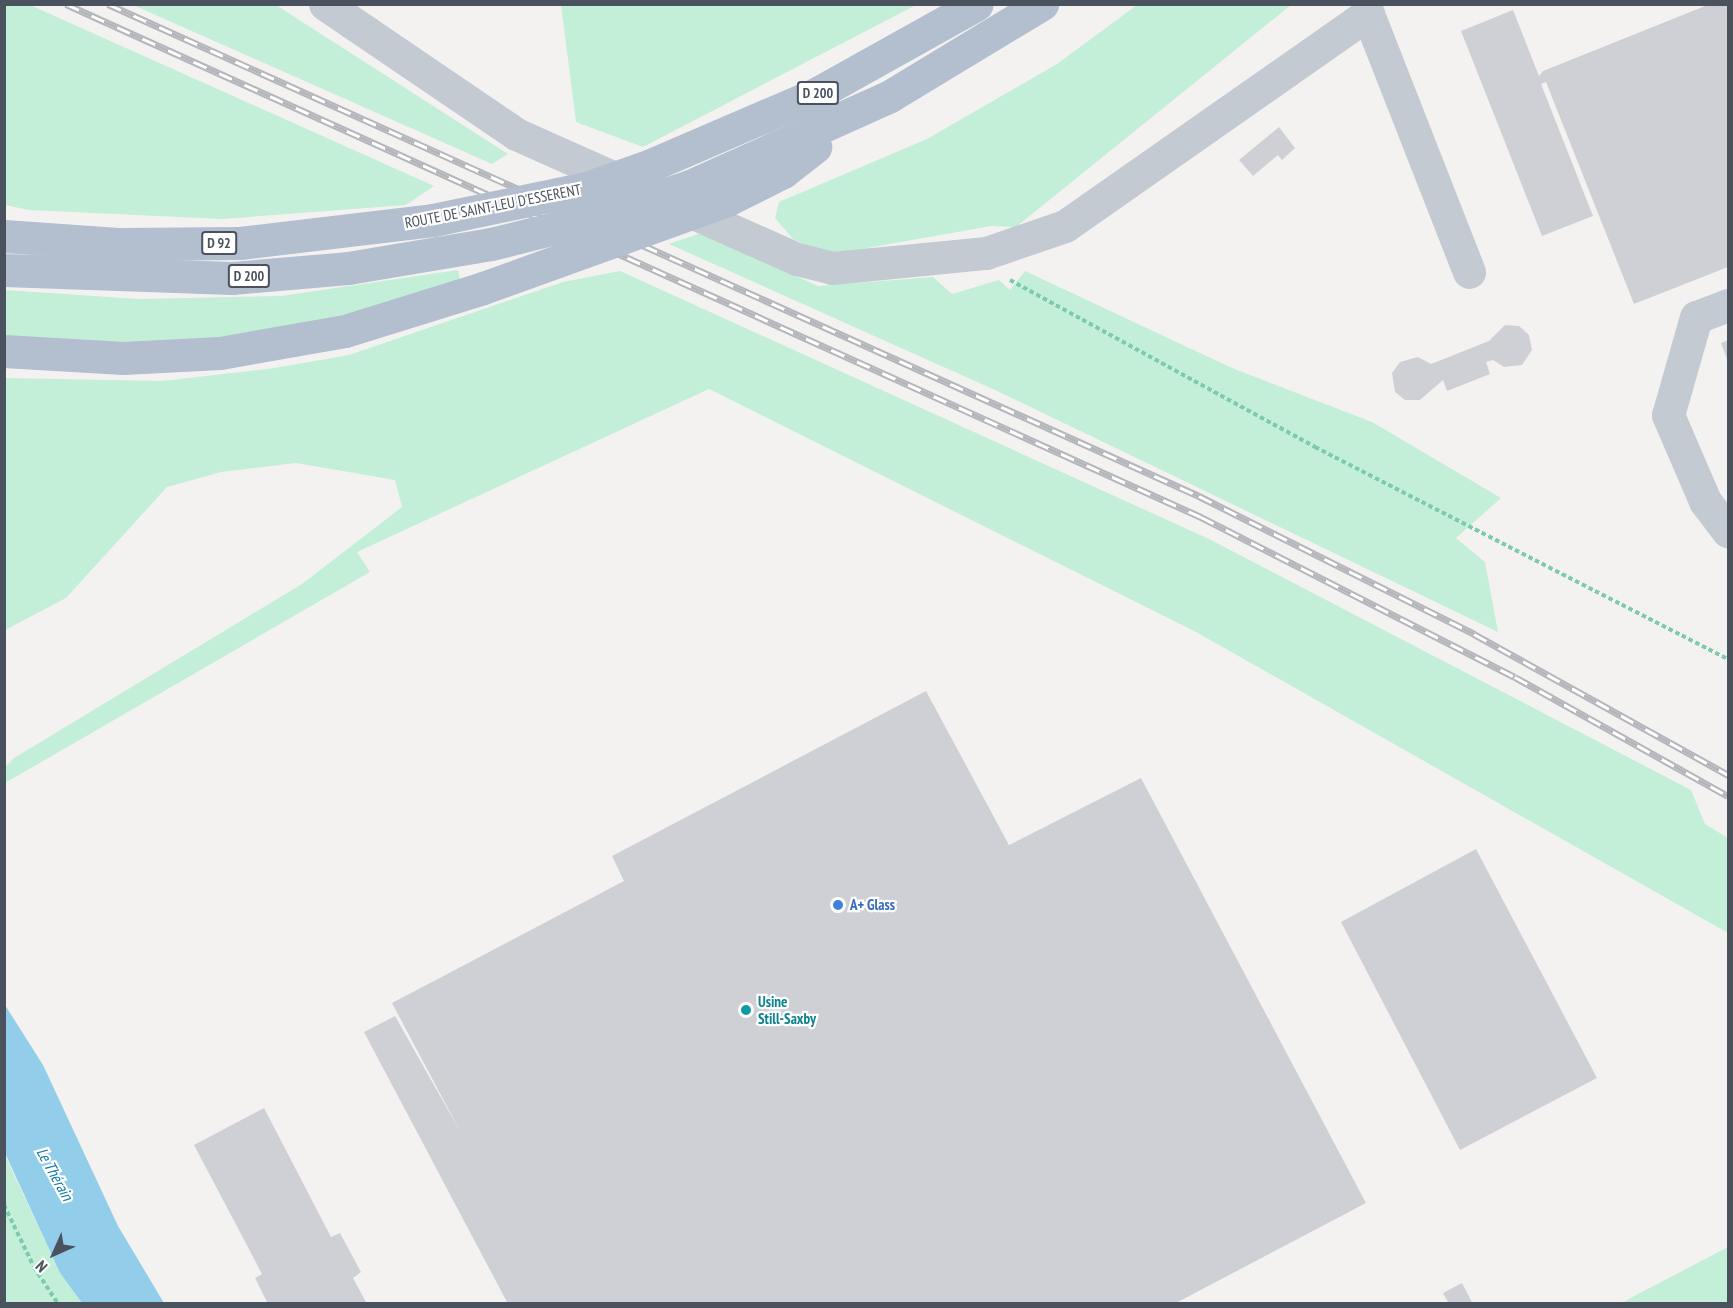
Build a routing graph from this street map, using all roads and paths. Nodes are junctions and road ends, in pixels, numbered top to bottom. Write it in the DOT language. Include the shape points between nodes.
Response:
graph roads {
  1 [pos="325,4"];
  2 [pos="977,4"];
  3 [pos="1042,4"];
  4 [pos="861,110"];
  5 [pos="433,220"];
  6 [pos="4,236"];
  7 [pos="998,250"];
  8 [pos="4,270"];
  9 [pos="1469,272"];
  10 [pos="1728,305"];
  11 [pos="4,351"];
  12 [pos="1728,531"];
  13 [pos="1728,659"];
  14 [pos="4,1205"];
  15 [pos="58,1304"];
  1 -- 7 [label="street" via="516,134 797,259 850,268"];
  2 -- 5 [label="main road, ROUTE DE SAINT-LEU D'ESSERENT / D 200, bridge" via="816,94 651,165 549,197"];
  3 -- 4 [label="main road, D 200" via="944,66"];
  4 -- 8 [label="main road, D 200, bridge" via="690,186 596,219 491,244 369,265 232,278"];
  4 -- 11 [label="main road, bridge" via="783,172 728,200 483,288 345,331 220,354 123,358"];
  5 -- 6 [label="main road, ROUTE DE SAINT-LEU D'ESSERENT / D 92" via="240,243 118,244"];
  7 -- 9 [label="street" via="1065,226 1368,14"];
  7 -- 13 [label="path" via="1003,276 1315,447"];
  10 -- 12 [label="street" via="1696,317 1668,415 1705,501"];
  14 -- 15 [label="path" via="34,1267"];
}
